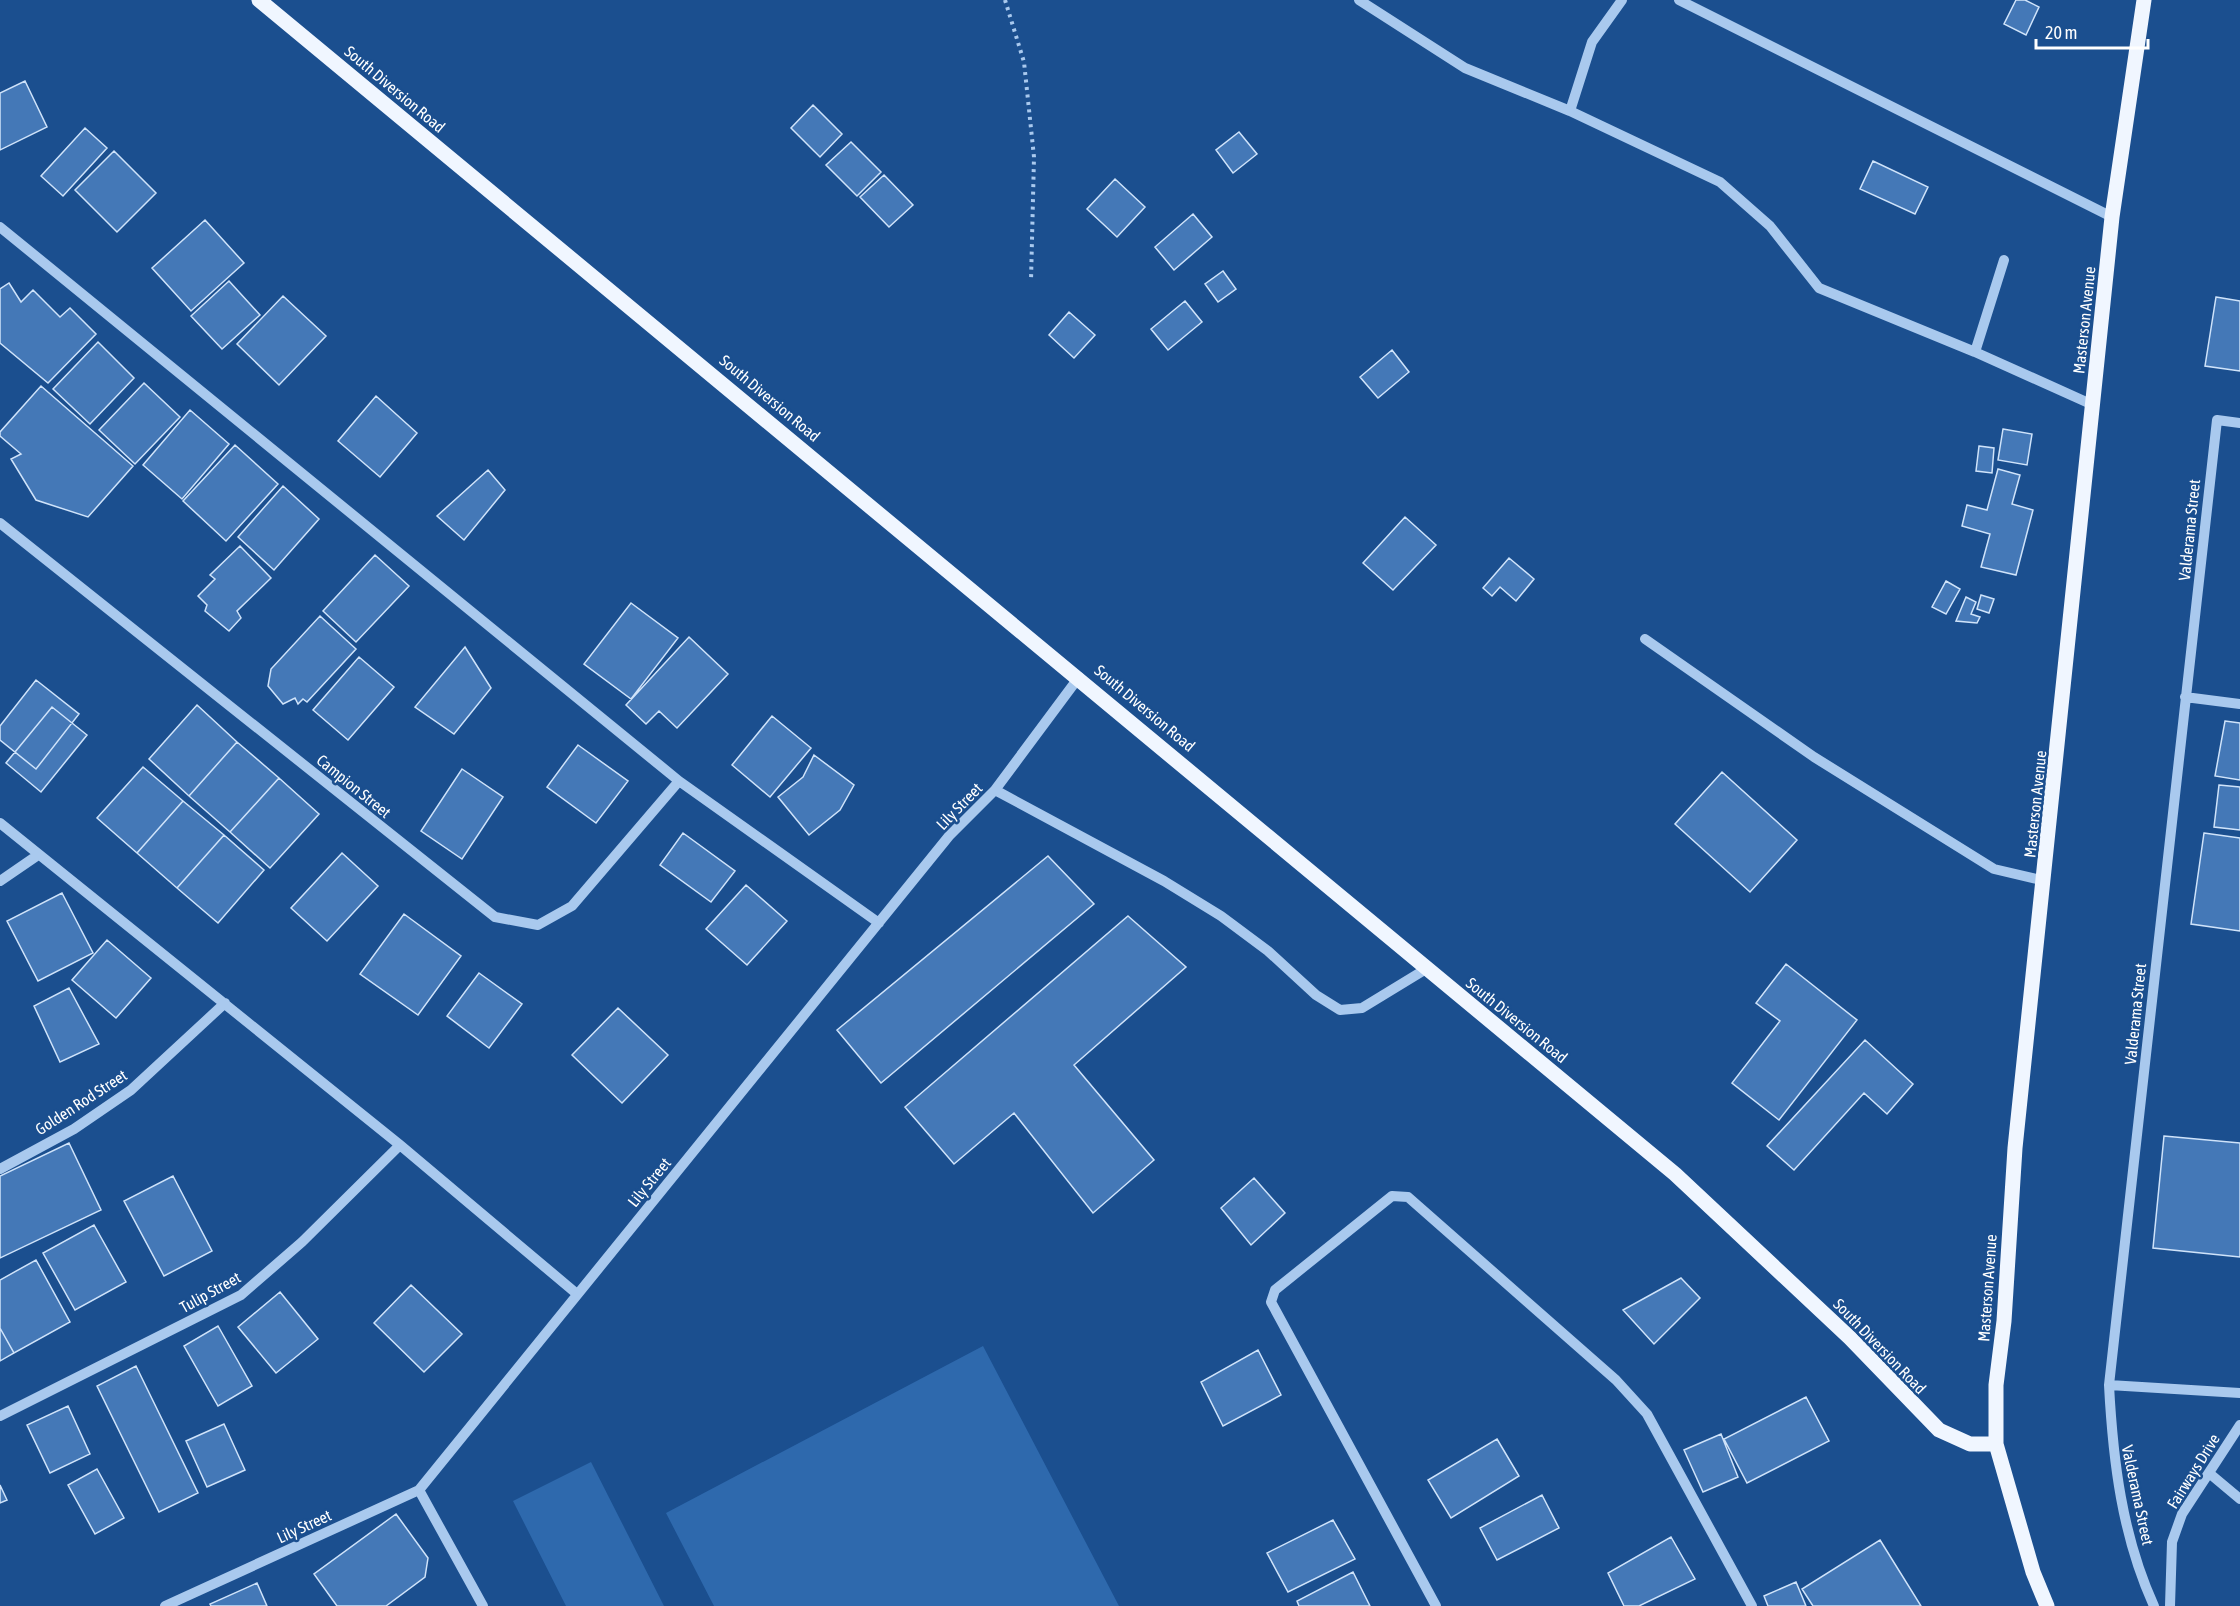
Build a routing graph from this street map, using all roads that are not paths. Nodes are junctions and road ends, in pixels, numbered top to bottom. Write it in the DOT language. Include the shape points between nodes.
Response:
graph roads {
  1 [pos="259,0"];
  2 [pos="1359,0"];
  3 [pos="1622,0"];
  4 [pos="1679,0"];
  5 [pos="2144,0"];
  6 [pos="1570,111"];
  7 [pos="2112,217"];
  8 [pos="0,227"];
  9 [pos="2004,260"];
  10 [pos="1975,352"];
  11 [pos="2093,405"];
  12 [pos="2240,423"];
  13 [pos="0,523"];
  14 [pos="1645,639"];
  15 [pos="1079,677"];
  16 [pos="2186,697"];
  17 [pos="2240,704"];
  18 [pos="679,781"];
  19 [pos="995,790"];
  20 [pos="0,823"];
  21 [pos="38,855"];
  22 [pos="0,881"];
  23 [pos="2045,881"];
  24 [pos="879,923"];
  25 [pos="1426,969"];
  26 [pos="225,1003"];
  27 [pos="400,1145"];
  28 [pos="0,1169"];
  29 [pos="578,1294"];
  30 [pos="2109,1385"];
  31 [pos="2240,1393"];
  32 [pos="0,1416"];
  33 [pos="2240,1425"];
  34 [pos="1996,1444"];
  35 [pos="2209,1473"];
  36 [pos="419,1490"];
  37 [pos="2240,1499"];
  38 [pos="165,1606"];
  39 [pos="483,1606"];
  40 [pos="1436,1606"];
  41 [pos="1752,1606"];
  42 [pos="2047,1606"];
  43 [pos="2154,1606"];
  44 [pos="2170,1606"];
  1 -- 15 [label="main road, South Diversion Road"];
  2 -- 6 [label="street" via="1465,68"];
  3 -- 6 [label="street" via="1592,42"];
  4 -- 7 [label="street"];
  5 -- 7 [label="main road, Masterson Avenue"];
  6 -- 10 [label="street" via="1720,182 1770,226 1819,288"];
  7 -- 11 [label="main road, Masterson Avenue"];
  8 -- 18 [label="street"];
  9 -- 10 [label="street"];
  10 -- 11 [label="street"];
  11 -- 23 [label="main road, Masterson Avenue"];
  12 -- 16 [label="street, Valderama Street" via="2217,420"];
  13 -- 18 [label="street, Campion Street" via="495,917 538,925 573,906"];
  14 -- 23 [label="street" via="1814,757 1994,869"];
  15 -- 19 [label="street, Lily Street"];
  15 -- 25 [label="main road, South Diversion Road"];
  16 -- 17 [label="street"];
  16 -- 30 [label="street, Valderama Street"];
  18 -- 24 [label="street"];
  19 -- 24 [label="street, Lily Street" via="950,836"];
  19 -- 25 [label="street" via="1221,916 1268,951 1316,995 1340,1010 1362,1008"];
  20 -- 21 [label="street"];
  21 -- 22 [label="street"];
  21 -- 26 [label="street"];
  23 -- 34 [label="main road, Masterson Avenue" via="2015,1148 1996,1385"];
  24 -- 29 [label="street, Lily Street"];
  25 -- 34 [label="main road, South Diversion Road" via="1675,1174 1850,1338 1939,1430 1970,1444"];
  26 -- 27 [label="street"];
  26 -- 28 [label="street, Golden Rod Street" via="131,1090 74,1129"];
  27 -- 29 [label="street"];
  27 -- 32 [label="street, Tulip Street" via="302,1242 241,1295"];
  29 -- 36 [label="street, Lily Street"];
  30 -- 31 [label="street"];
  30 -- 43 [label="street, Valderama Street" via="2113,1454 2124,1514"];
  33 -- 35 [label="street, Fairways Drive"];
  34 -- 42 [label="main road, Masterson Avenue" via="2033,1572"];
  35 -- 37 [label="street"];
  35 -- 44 [label="street, Fairways Drive" via="2182,1514 2172,1542"];
  36 -- 38 [label="street, Lily Street"];
  36 -- 39 [label="street"];
  40 -- 41 [label="street" via="1271,1302 1275,1290 1392,1196 1408,1197 1616,1380 1647,1414"];
}
